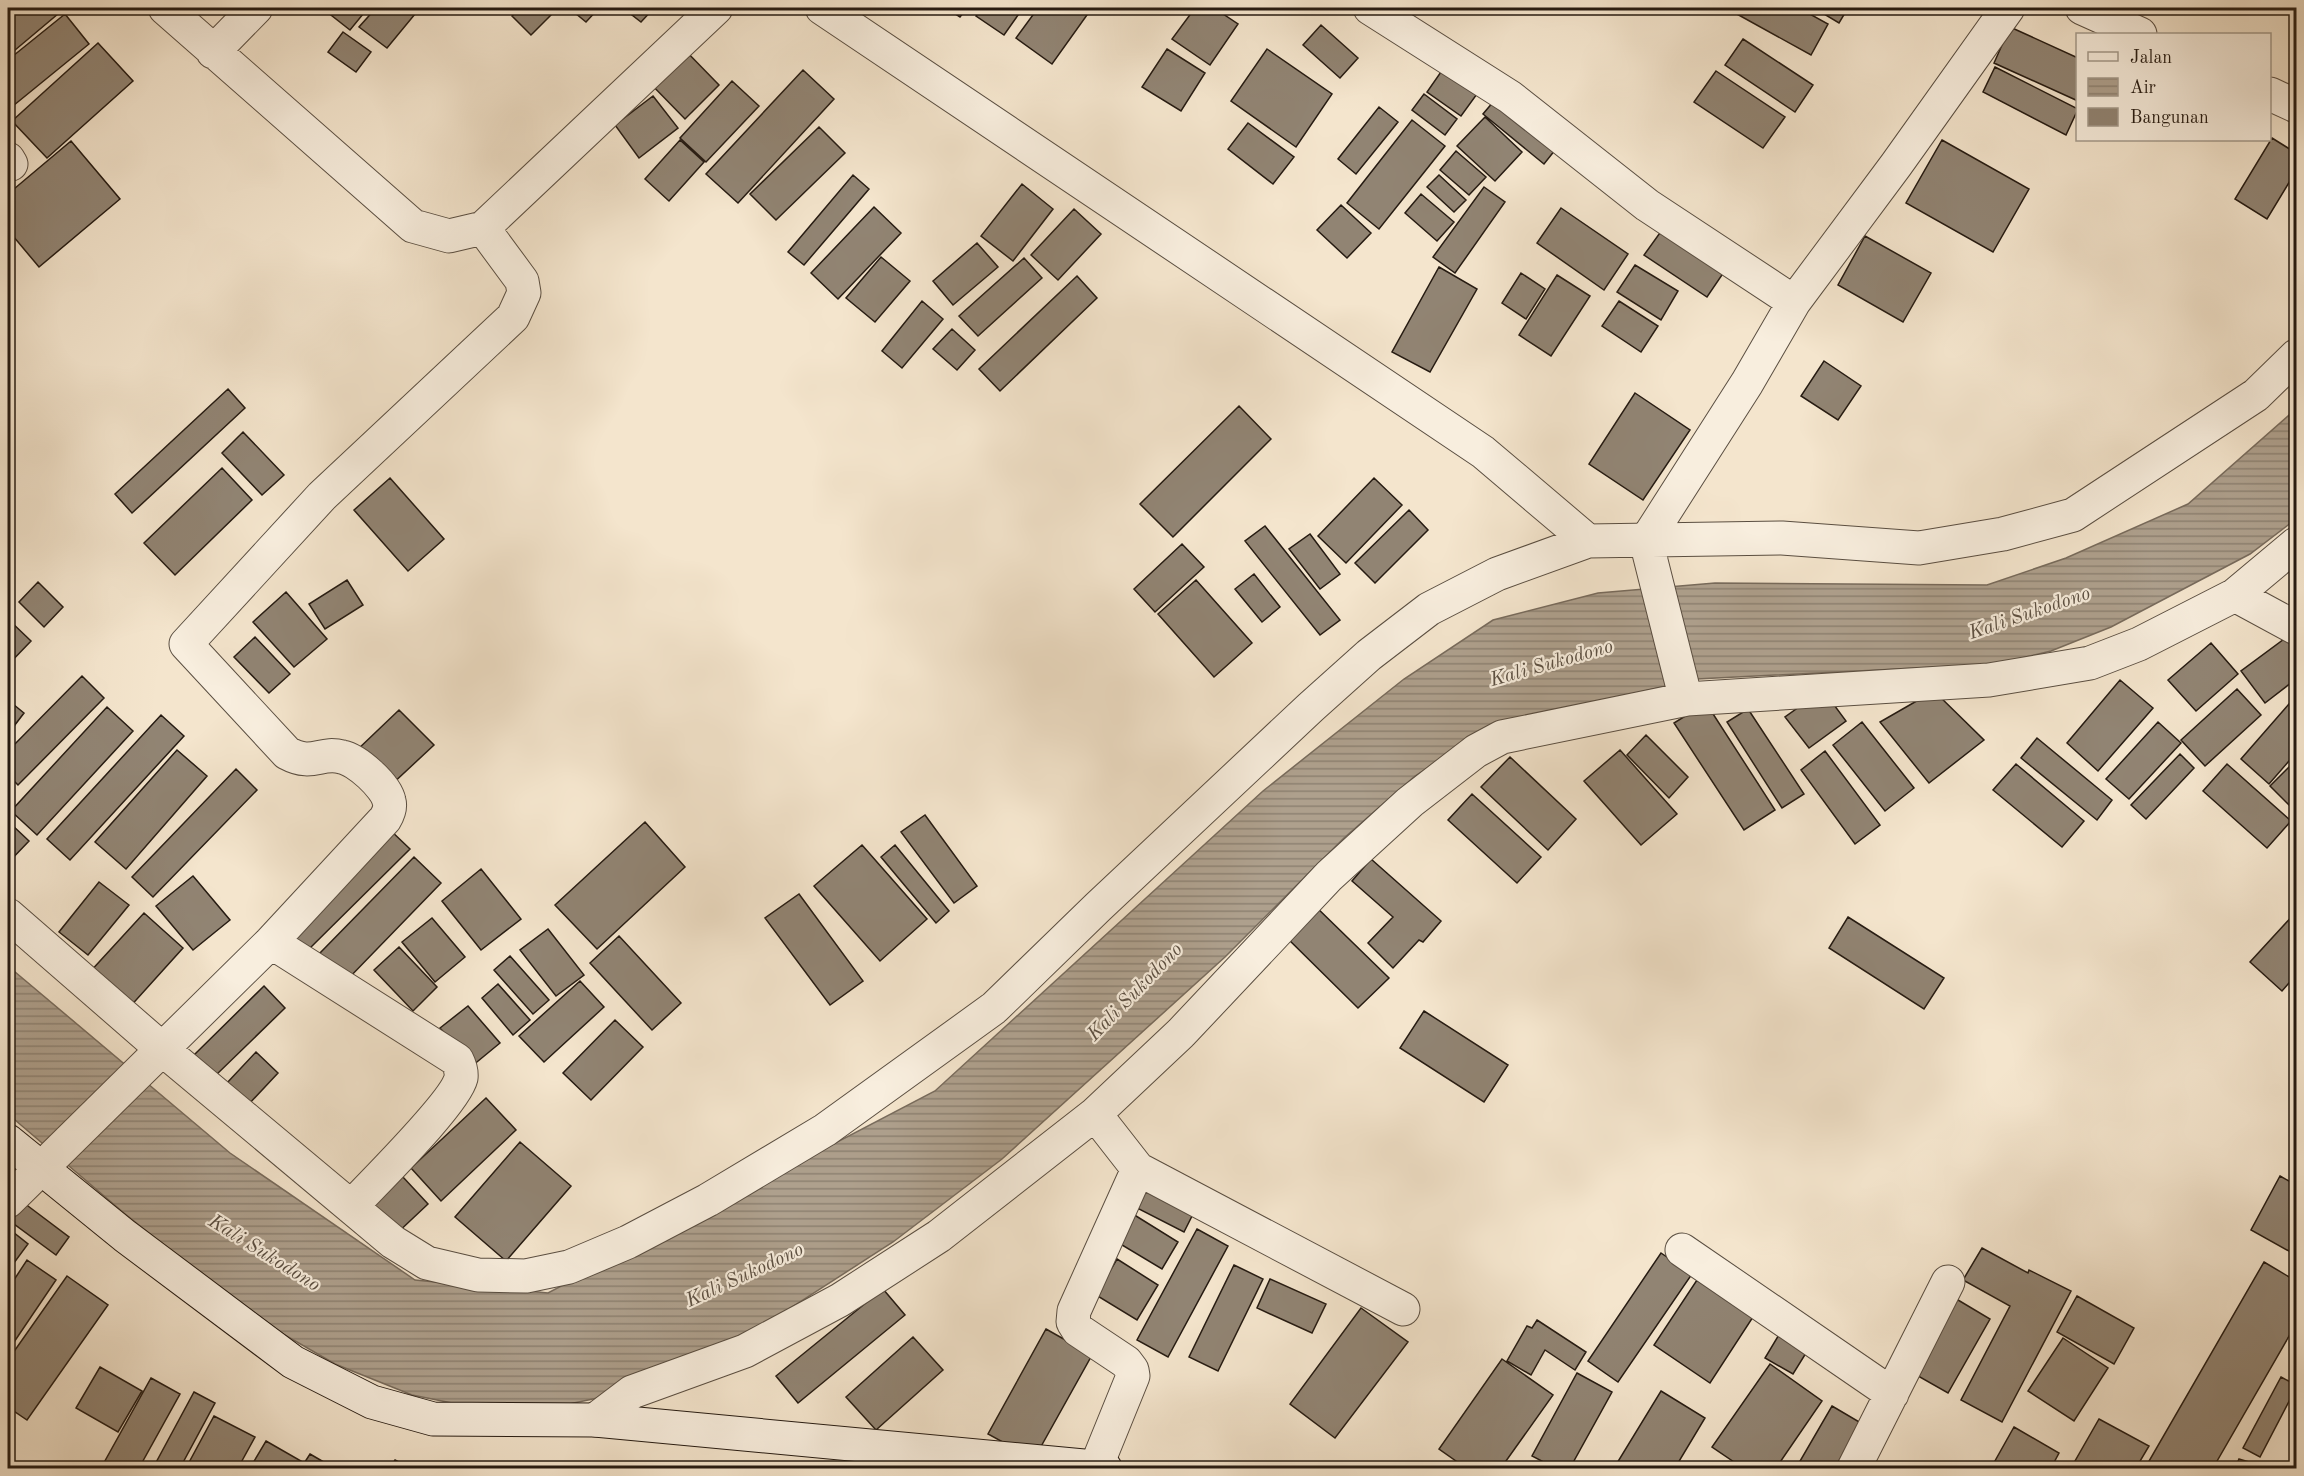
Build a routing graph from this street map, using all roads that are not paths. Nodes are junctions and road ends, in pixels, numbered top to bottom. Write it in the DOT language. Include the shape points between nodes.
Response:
graph roads {
  1 [pos="165,8"];
  2 [pos="256,8"];
  3 [pos="716,8"];
  4 [pos="822,8"];
  5 [pos="1370,8"];
  6 [pos="2008,8"];
  7 [pos="2082,8"];
  8 [pos="2138,33"];
  9 [pos="213,52"];
  10 [pos="2271,94"];
  11 [pos="2296,106"];
  12 [pos="483,228"];
  13 [pos="1794,302"];
  14 [pos="2296,356"];
  15 [pos="1588,541"];
  16 [pos="1646,541"];
  17 [pos="2296,544"];
  18 [pos="2235,596"];
  19 [pos="2296,628"];
  20 [pos="1685,693"];
  21 [pos="8,915"];
  22 [pos="271,942"];
  23 [pos="153,1058"];
  24 [pos="1095,1114"];
  25 [pos="8,1141"];
  26 [pos="49,1162"];
  27 [pos="1138,1169"];
  28 [pos="8,1201"];
  29 [pos="352,1206"];
  30 [pos="1682,1250"];
  31 [pos="1948,1282"];
  32 [pos="1403,1309"];
  33 [pos="1892,1394"];
  34 [pos="595,1420"];
  35 [pos="1100,1468"];
  36 [pos="1854,1468"];
  1 -- 9 [label="street"];
  2 -- 9 [label="street"];
  3 -- 12 [label="street"];
  4 -- 15 [label="street" via="1483,452"];
  5 -- 13 [label="street" via="1510,97 1647,204"];
  6 -- 13 [label="street"];
  7 -- 8 [label="street"];
  9 -- 12 [label="street" via="413,226 449,236"];
  10 -- 11 [label="street"];
  12 -- 22 [label="street" via="522,282 524,293 513,317 322,496 186,644 287,753 299,759 350,759 378,782 389,801 385,819"];
  13 -- 16 [label="street"];
  14 -- 16 [label="street" via="2256,395 2073,515 2003,534 1918,548 1782,538"];
  15 -- 16 [label="street"];
  15 -- 29 [label="street" via="1497,574 1429,609 1311,707 994,1008 825,1130 708,1200 628,1242 569,1267 526,1276 478,1275 427,1263 393,1242"];
  16 -- 20 [label="street"];
  17 -- 18 [label="street"];
  18 -- 19 [label="street"];
  18 -- 20 [label="street" via="2139,644 2090,663 1989,680 1712,695"];
  20 -- 24 [label="street" via="1502,737 1476,751 1410,802 1329,876 1180,1033"];
  21 -- 23 [label="street"];
  22 -- 23 [label="street"];
  22 -- 29 [label="street" via="461,1066 460,1079 443,1107"];
  23 -- 26 [label="street"];
  23 -- 29 [label="street"];
  24 -- 27 [label="street"];
  24 -- 34 [label="street" via="939,1236 840,1300 745,1351 632,1392"];
  25 -- 26 [label="street"];
  26 -- 28 [label="street"];
  26 -- 34 [label="street" via="125,1236 293,1362 372,1402 433,1419"];
  27 -- 32 [label="street"];
  27 -- 35 [label="street" via="1074,1311 1077,1330 1132,1370"];
  30 -- 33 [label="street"];
  31 -- 33 [label="street"];
  33 -- 36 [label="street"];
  34 -- 35 [label="street"];
}
